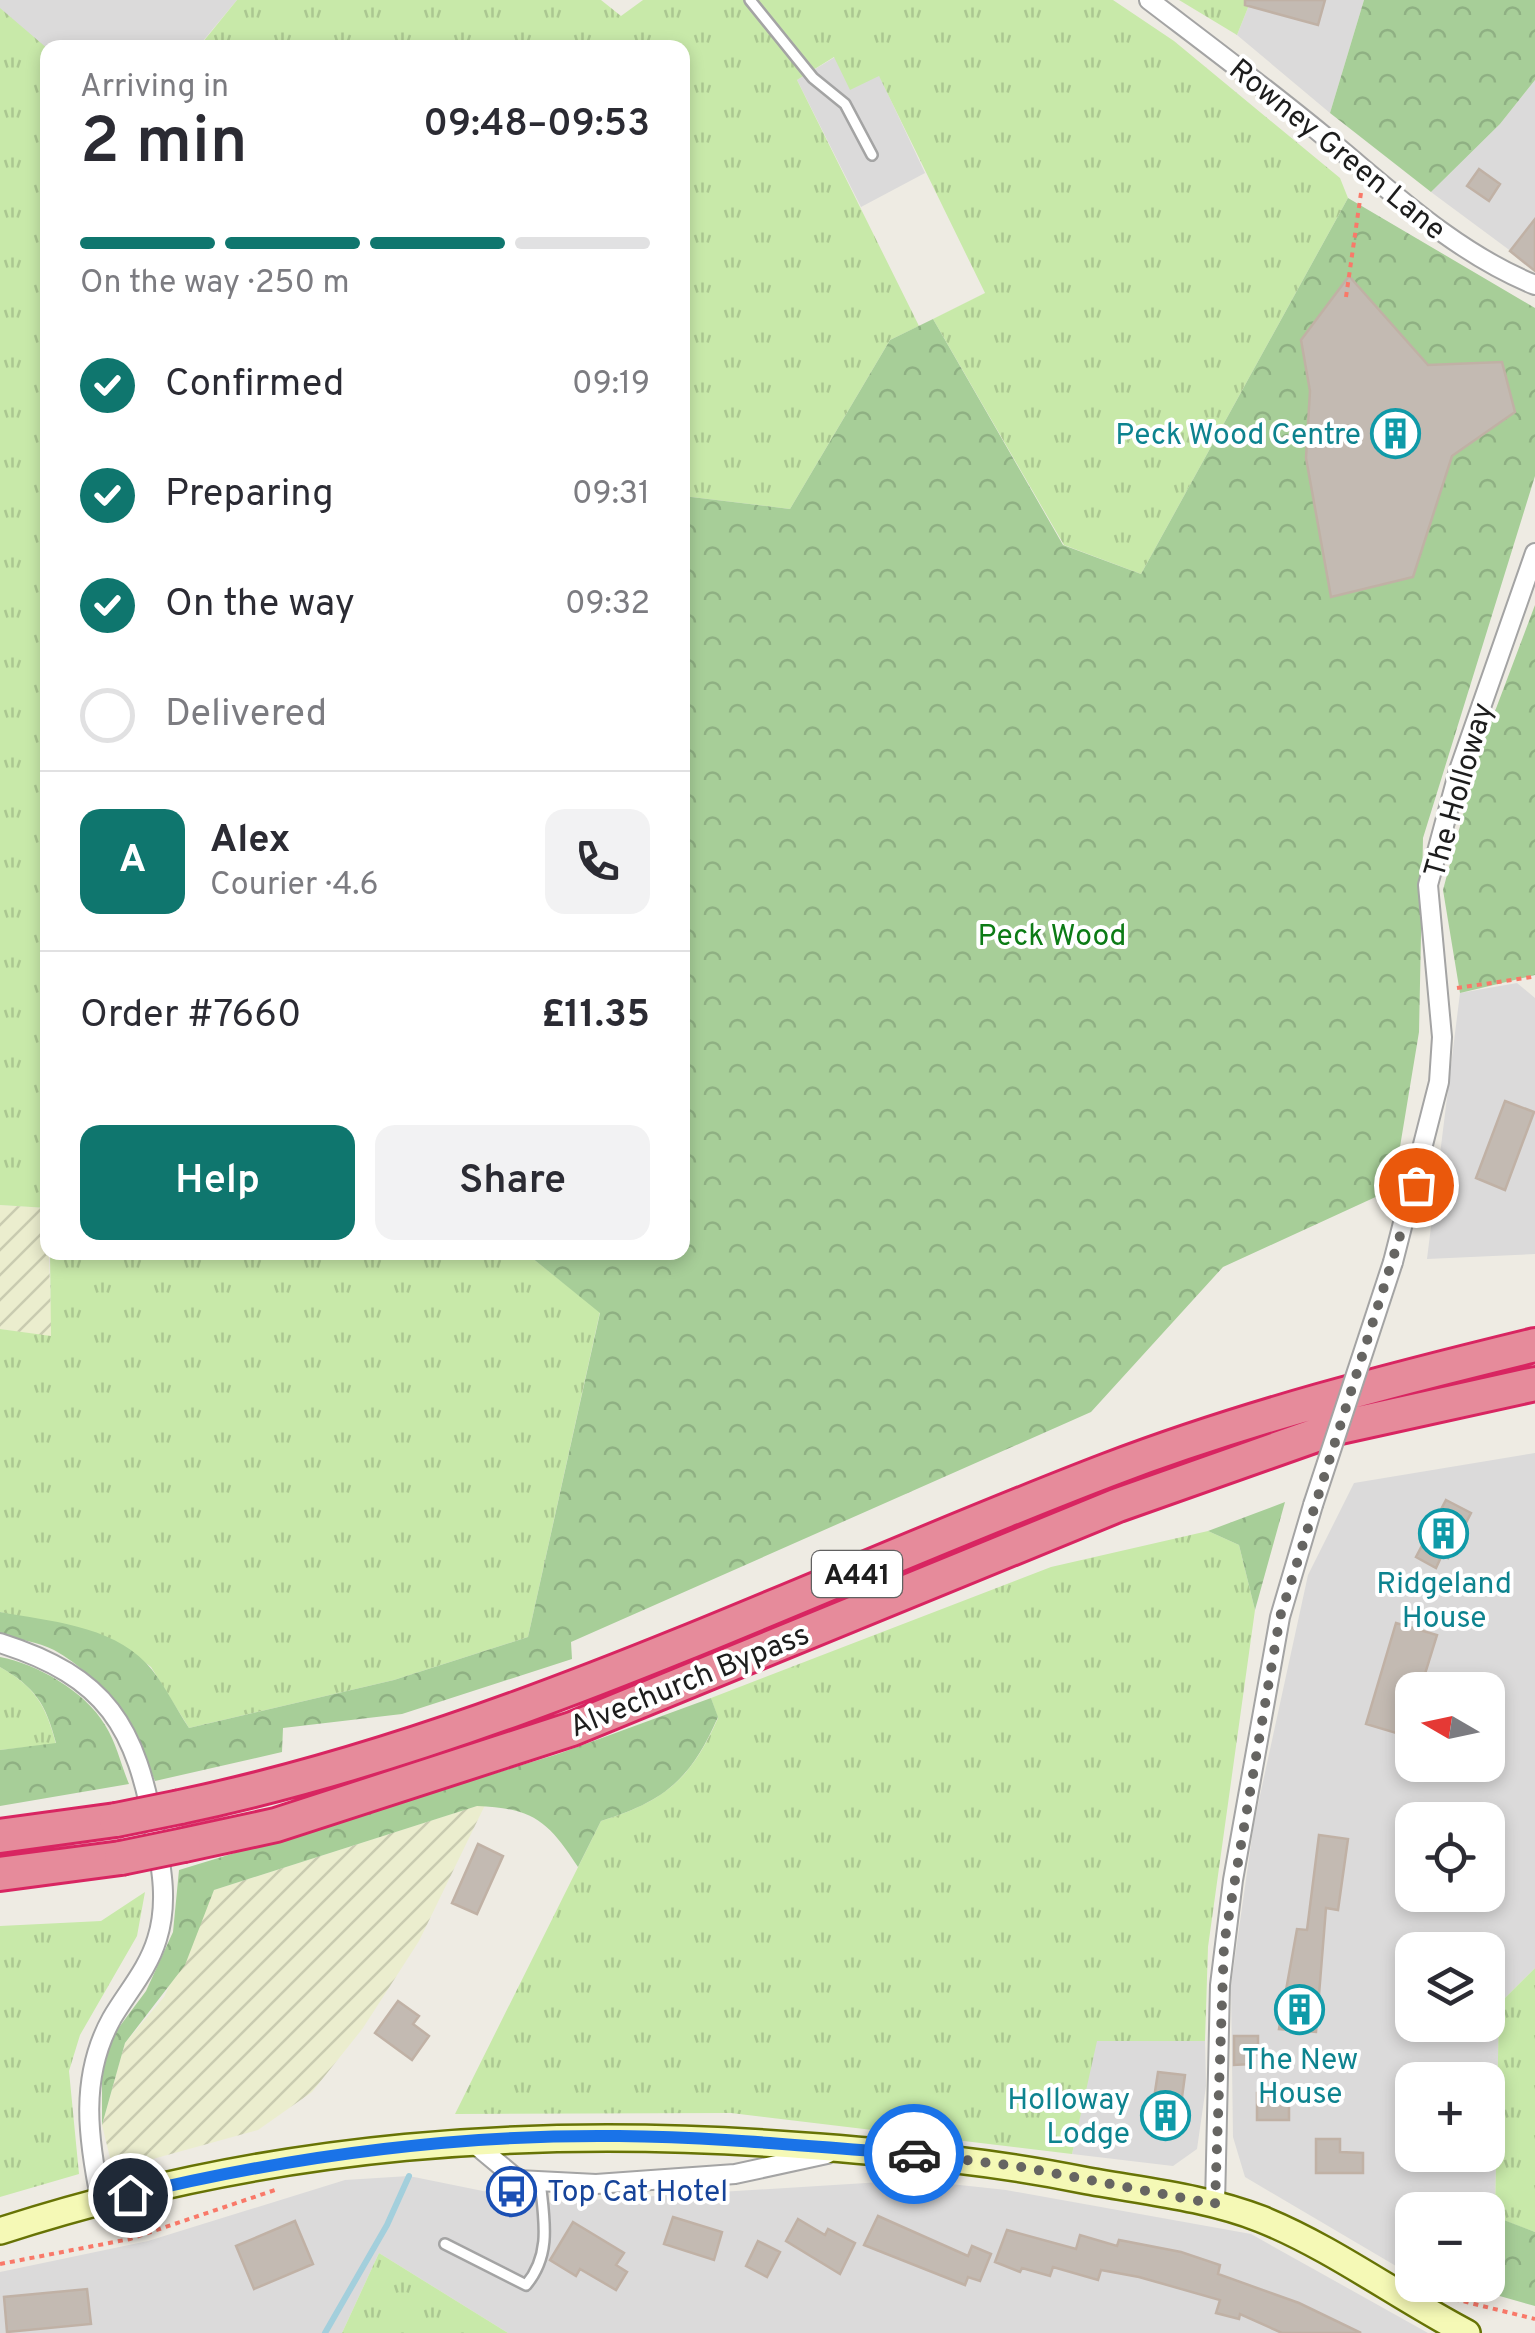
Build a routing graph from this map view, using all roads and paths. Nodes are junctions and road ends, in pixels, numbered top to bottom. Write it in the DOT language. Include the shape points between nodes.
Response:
graph roads {
  1 [pos="750,0"];
  2 [pos="1149,0"];
  3 [pos="872,155"];
  4 [pos="1364,169"];
  5 [pos="1535,285"];
  6 [pos="1346,297"];
  7 [pos="1535,553"];
  8 [pos="1532,976"];
  9 [pos="1438,986"];
  10 [pos="1535,1345"];
  11 [pos="1535,1384"];
  12 [pos="0,1643"];
  13 [pos="0,1836"];
  14 [pos="0,1874"];
  15 [pos="470,2140"];
  16 [pos="847,2149"];
  17 [pos="540,2181"];
  18 [pos="284,2187"];
  19 [pos="101,2202"];
  20 [pos="1215,2204"];
  21 [pos="0,2231"];
  22 [pos="444,2244"];
  23 [pos="0,2264"];
  24 [pos="1467,2333"];
  1 -- 3 [label="lane" via="813,78 845,104"];
  2 -- 4 [label="street, Rowney Green Lane"];
  4 -- 5 [label="street, Rowney Green Lane" via="1458,244"];
  4 -- 6 [label="path"];
  7 -- 9 [label="street, The Holloway" via="1437,841 1428,908"];
  8 -- 9 [label="path"];
  9 -- 20 [label="street, The Holloway, bridge" via="1437,1098 1393,1262 1280,1617 1220,1986"];
  10 -- 13 [label="highway, Alvechurch Bypass / A441, bridge" via="1340,1392 1110,1470 486,1722 276,1787"];
  11 -- 14 [label="highway, Alvechurch Bypass / A441, bridge" via="1336,1428 1118,1504 572,1729 276,1824 121,1858"];
  12 -- 19 [label="street" via="44,1657 96,1693 128,1737 146,1780 164,1880 162,1918 151,1956 106,2029 92,2066 88,2125"];
  15 -- 16 [label="main road" via="619,2136"];
  15 -- 17 [label="street" via="518,2180"];
  15 -- 19 [label="main road" via="258,2167"];
  16 -- 17 [label="street" via="735,2174 596,2184"];
  16 -- 20 [label="main road" via="1016,2166"];
  17 -- 22 [label="lane" via="545,2247 526,2285"];
  18 -- 23 [label="path" via="130,2239"];
  19 -- 21 [label="main road"];
  20 -- 24 [label="main road" via="1302,2238"];
}
